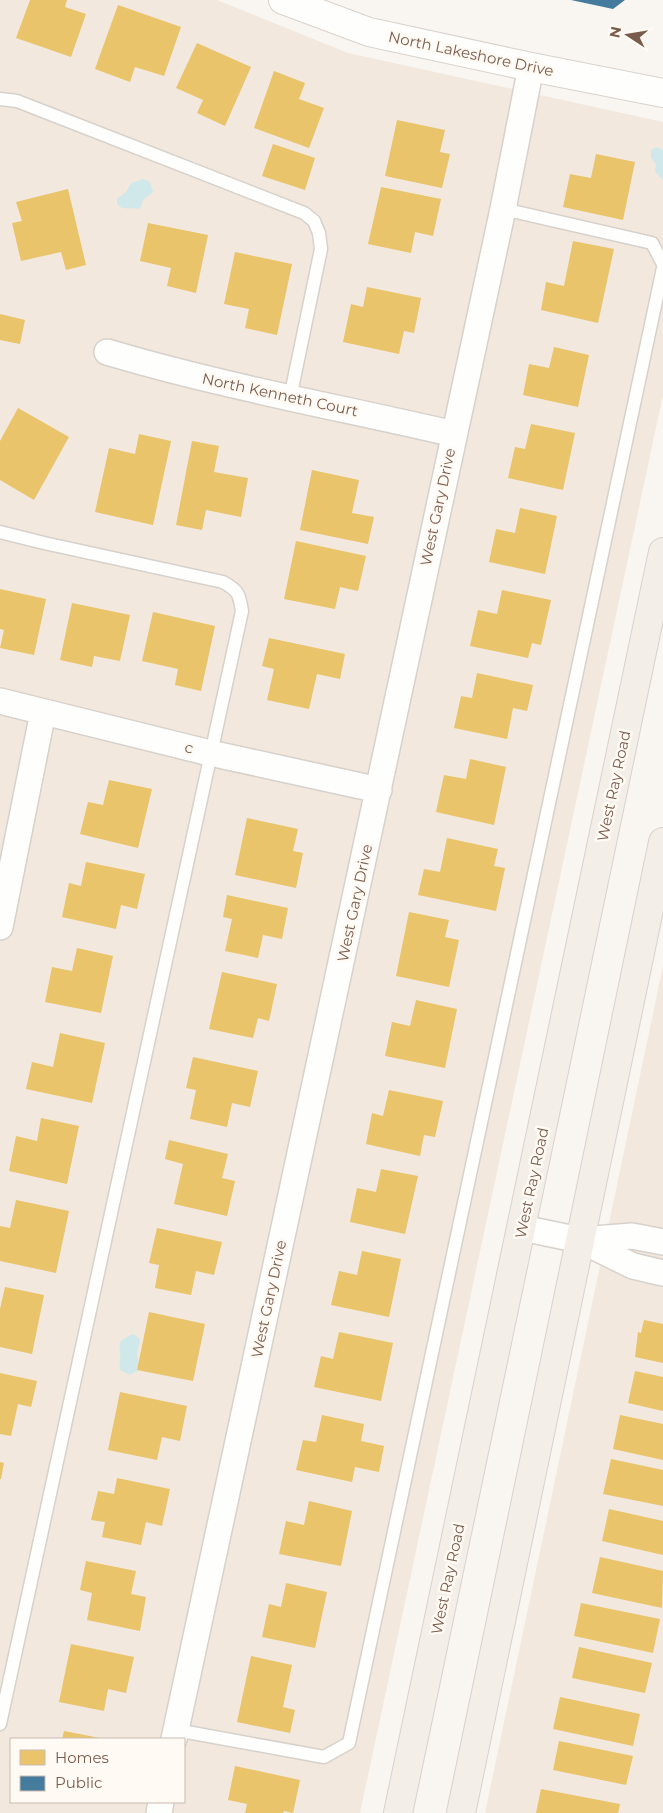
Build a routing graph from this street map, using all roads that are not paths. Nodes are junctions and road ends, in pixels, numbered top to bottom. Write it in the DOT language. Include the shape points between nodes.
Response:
graph roads {
  1 [pos="283,0"];
  2 [pos="531,67"];
  3 [pos="663,93"];
  4 [pos="0,98"];
  5 [pos="503,209"];
  6 [pos="663,264"];
  7 [pos="663,268"];
  8 [pos="107,352"];
  9 [pos="290,398"];
  10 [pos="454,434"];
  11 [pos="0,532"];
  12 [pos="663,552"];
  13 [pos="0,701"];
  14 [pos="43,712"];
  15 [pos="210,753"];
  16 [pos="379,790"];
  17 [pos="663,842"];
  18 [pos="0,927"];
  19 [pos="522,1228"];
  20 [pos="580,1240"];
  21 [pos="663,1242"];
  22 [pos="663,1273"];
  23 [pos="0,1724"];
  24 [pos="175,1735"];
  25 [pos="398,1813"];
  26 [pos="461,1813"];
  1 -- 2 [label="street, North Lakeshore Drive" via="369,32"];
  2 -- 3 [label="street, North Lakeshore Drive"];
  2 -- 5 [label="street, West Gary Drive"];
  4 -- 9 [label="lane" via="17,101 241,187 304,213 314,221 321,249"];
  5 -- 6 [label="lane" via="652,243"];
  5 -- 10 [label="street, West Gary Drive"];
  7 -- 24 [label="lane" via="350,1743 324,1757"];
  8 -- 9 [label="street, North Kenneth Court" via="172,372"];
  9 -- 10 [label="street, North Kenneth Court"];
  10 -- 16 [label="street, West Gary Drive"];
  11 -- 15 [label="lane" via="223,582 234,588 242,611"];
  12 -- 19 [label="main road, West Ray Road"];
  13 -- 14 [label="street, c"];
  14 -- 15 [label="street, c"];
  14 -- 18 [label="street"];
  15 -- 16 [label="street, c"];
  15 -- 23 [label="lane"];
  16 -- 24 [label="street, West Gary Drive"];
  17 -- 20 [label="main road"];
  19 -- 20 [label="street"];
  19 -- 25 [label="main road, West Ray Road"];
  20 -- 21 [label="street" via="632,1236"];
  20 -- 22 [label="street" via="633,1266"];
  20 -- 26 [label="main road"];
}
